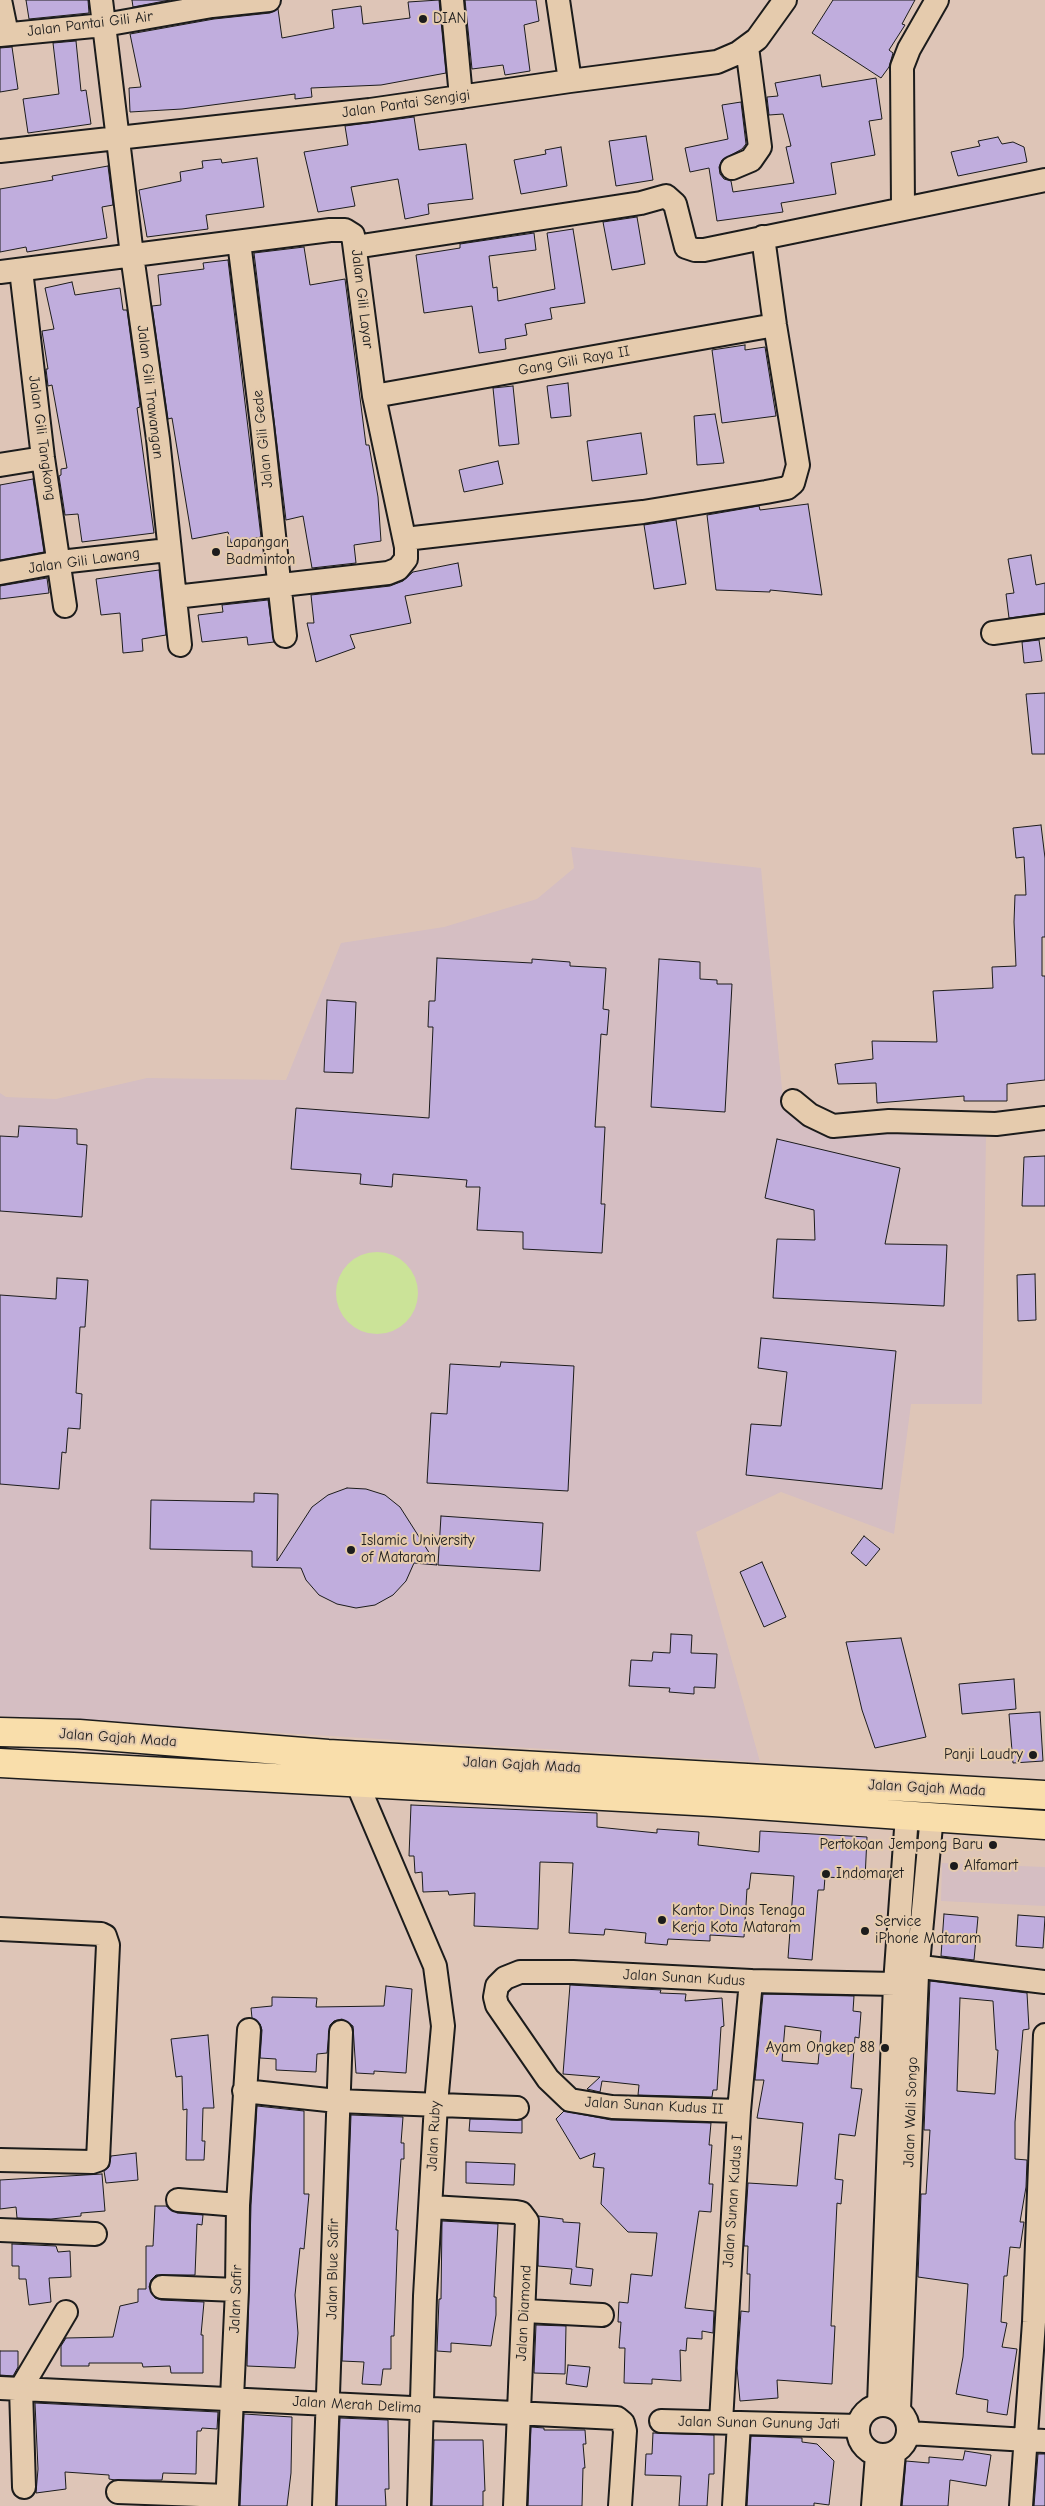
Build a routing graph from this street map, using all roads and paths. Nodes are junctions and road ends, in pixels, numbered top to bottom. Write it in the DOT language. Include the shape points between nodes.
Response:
graph roads {
  1 [pos="0,0"];
  2 [pos="101,0"];
  3 [pos="269,0"];
  4 [pos="452,0"];
  5 [pos="558,0"];
  6 [pos="785,0"];
  7 [pos="937,0"];
  8 [pos="212,3"];
  9 [pos="104,26"];
  10 [pos="3,35"];
  11 [pos="747,47"];
  12 [pos="570,80"];
  13 [pos="461,97"];
  14 [pos="120,138"];
  15 [pos="0,151"];
  16 [pos="732,168"];
  17 [pos="1045,180"];
  18 [pos="903,207"];
  19 [pos="763,237"];
  20 [pos="239,242"];
  21 [pos="355,247"];
  22 [pos="132,255"];
  23 [pos="10,271"];
  24 [pos="775,325"];
  25 [pos="374,396"];
  26 [pos="43,458"];
  27 [pos="0,465"];
  28 [pos="405,539"];
  29 [pos="168,550"];
  30 [pos="60,562"];
  31 [pos="0,573"];
  32 [pos="279,586"];
  33 [pos="174,597"];
  34 [pos="65,606"];
  35 [pos="1045,626"];
  36 [pos="993,633"];
  37 [pos="285,636"];
  38 [pos="180,645"];
  39 [pos="793,1101"];
  40 [pos="1045,1118"];
  41 [pos="0,1732"];
  42 [pos="0,1763"];
  43 [pos="778,1780"];
  44 [pos="357,1783"];
  45 [pos="1045,1795"];
  46 [pos="776,1808"];
  47 [pos="919,1815"];
  48 [pos="1045,1825"];
  49 [pos="0,1929"];
  50 [pos="903,1972"];
  51 [pos="751,1981"];
  52 [pos="1045,1982"];
  53 [pos="497,2005"];
  54 [pos="249,2030"];
  55 [pos="341,2032"];
  56 [pos="1045,2035"];
  57 [pos="244,2092"];
  58 [pos="337,2102"];
  59 [pos="436,2104"];
  60 [pos="517,2108"];
  61 [pos="739,2111"];
  62 [pos="0,2160"];
  63 [pos="178,2200"];
  64 [pos="238,2205"];
  65 [pos="431,2207"];
  66 [pos="0,2230"];
  67 [pos="95,2234"];
  68 [pos="162,2287"];
  69 [pos="236,2290"];
  70 [pos="525,2311"];
  71 [pos="66,2312"];
  72 [pos="602,2315"];
  73 [pos="10,2388"];
  74 [pos="232,2400"];
  75 [pos="330,2402"];
  76 [pos="889,2407"];
  77 [pos="422,2409"];
  78 [pos="519,2413"];
  79 [pos="661,2421"];
  80 [pos="730,2422"];
  81 [pos="858,2426"];
  82 [pos="908,2434"];
  83 [pos="1036,2440"];
  84 [pos="885,2454"];
  85 [pos="24,2487"];
  86 [pos="118,2492"];
  87 [pos="227,2501"];
  88 [pos="324,2506"];
  89 [pos="419,2506"];
  90 [pos="515,2506"];
  91 [pos="620,2506"];
  92 [pos="734,2506"];
  93 [pos="873,2506"];
  94 [pos="889,2506"];
  95 [pos="1021,2506"];
  1 -- 10 [label="street"];
  2 -- 9 [label="street, Jalan Gili Trawangan"];
  3 -- 8 [label="street, Jalan Pantai Gili Air"];
  4 -- 13 [label="street"];
  5 -- 12 [label="street"];
  6 -- 11 [label="street, Jalan Pantai Sengigi" via="766,30"];
  7 -- 18 [label="street" via="902,68"];
  8 -- 9 [label="street, Jalan Pantai Gili Air"];
  9 -- 10 [label="street, Jalan Pantai Gili Air"];
  9 -- 14 [label="street, Jalan Gili Trawangan"];
  11 -- 12 [label="street, Jalan Pantai Sengigi" via="717,62"];
  11 -- 16 [label="street" via="760,147 752,160"];
  12 -- 13 [label="street, Jalan Pantai Sengigi"];
  13 -- 14 [label="street, Jalan Pantai Sengigi"];
  14 -- 15 [label="street, Jalan Pantai Sengigi"];
  14 -- 22 [label="street, Jalan Gili Trawangan"];
  17 -- 18 [label="street"];
  18 -- 19 [label="street"];
  19 -- 21 [label="street" via="690,250 682,238 675,204 666,196 629,205"];
  19 -- 24 [label="street"];
  20 -- 21 [label="street, Jalan Gili Layar" via="345,230 353,235"];
  20 -- 22 [label="street, Jalan Gili Layar"];
  20 -- 32 [label="street, Jalan Gili Gede"];
  21 -- 25 [label="street, Jalan Gili Layar"];
  22 -- 23 [label="street, Jalan Gili Layar"];
  22 -- 29 [label="street, Jalan Gili Trawangan" via="158,439"];
  23 -- 26 [label="street, Jalan Gili Tangkong"];
  24 -- 25 [label="street, Gang Gili Raya II"];
  24 -- 28 [label="street" via="798,465 793,483 787,488 643,512"];
  25 -- 28 [label="street, Jalan Gili Layar"];
  26 -- 27 [label="street"];
  26 -- 30 [label="street, Jalan Gili Tangkong"];
  28 -- 32 [label="street, Jalan Gili Layar" via="404,562 388,573"];
  29 -- 30 [label="street, Jalan Gili Lawang"];
  29 -- 33 [label="street, Jalan Gili Trawangan"];
  30 -- 31 [label="street, Jalan Gili Lawang"];
  30 -- 34 [label="street, Jalan Gili Tangkong"];
  32 -- 33 [label="street"];
  32 -- 37 [label="street, Jalan Gili Gede"];
  33 -- 38 [label="street, Jalan Gili Trawangan"];
  35 -- 36 [label="street"];
  39 -- 40 [label="street" via="810,1115 833,1126 889,1121 996,1124"];
  41 -- 43 [label="main road, Jalan Gajah Mada"];
  42 -- 44 [label="main road, Jalan Gajah Mada"];
  43 -- 45 [label="main road, Jalan Gajah Mada"];
  43 -- 46 [label="main road"];
  44 -- 46 [label="main road, Jalan Gajah Mada"];
  44 -- 59 [label="street, Jalan Ruby" via="435,1966 443,2026"];
  46 -- 47 [label="main road, Jalan Gajah Mada"];
  47 -- 48 [label="main road, Jalan Gajah Mada"];
  47 -- 50 [label="street, Jalan Wali Songo"];
  49 -- 62 [label="street" via="100,1934 106,1936 108,1945 98,2160"];
  50 -- 51 [label="street, Jalan Sunan Kudus"];
  50 -- 52 [label="street, Jalan Sunan Kudus"];
  50 -- 76 [label="street, Jalan Wali Songo"];
  50 -- 76 [label="street, Jalan Wali Songo"];
  51 -- 53 [label="street, Jalan Sunan Kudus" via="520,1972 499,1983 495,1993"];
  51 -- 61 [label="street, Jalan Sunan Kudus I"];
  53 -- 61 [label="street, Jalan Sunan Kudus II" via="548,2079 570,2100 612,2107"];
  54 -- 57 [label="street, Jalan Safir"];
  55 -- 58 [label="street, Jalan Blue Safir"];
  56 -- 83 [label="street" via="1034,2322"];
  57 -- 58 [label="street"];
  57 -- 64 [label="street, Jalan Safir"];
  58 -- 59 [label="street"];
  58 -- 75 [label="street, Jalan Blue Safir"];
  59 -- 60 [label="street"];
  59 -- 65 [label="street, Jalan Ruby"];
  61 -- 80 [label="street, Jalan Sunan Kudus I"];
  63 -- 64 [label="street"];
  64 -- 69 [label="street, Jalan Safir"];
  65 -- 70 [label="street, Jalan Diamond" via="516,2212 525,2217 528,2228"];
  65 -- 77 [label="street, Jalan Ruby"];
  66 -- 67 [label="street"];
  68 -- 69 [label="street"];
  69 -- 74 [label="street, Jalan Safir"];
  70 -- 72 [label="street"];
  70 -- 78 [label="street, Jalan Diamond"];
  71 -- 73 [label="street"];
  73 -- 74 [label="street, Jalan Merah Delima"];
  73 -- 85 [label="street"];
  74 -- 75 [label="street, Jalan Merah Delima"];
  74 -- 87 [label="street, Jalan Safir"];
  75 -- 77 [label="street, Jalan Merah Delima"];
  75 -- 88 [label="street, Jalan Blue Safir"];
  76 -- 81 [label="street" via="867,2409"];
  76 -- 82 [label="street" via="908,2425"];
  77 -- 78 [label="street, Jalan Merah Delima"];
  77 -- 89 [label="street, Jalan Ruby"];
  78 -- 90 [label="street, Jalan Diamond"];
  78 -- 91 [label="street, Jalan Merah Delima" via="617,2418 623,2423"];
  79 -- 80 [label="street, Jalan Sunan Gunung Jati"];
  80 -- 81 [label="street, Jalan Sunan Gunung Jati"];
  80 -- 92 [label="street, Jalan Sunan Kudus I"];
  81 -- 84 [label="street" via="862,2444"];
  82 -- 83 [label="street"];
  82 -- 84 [label="street" via="905,2443"];
  83 -- 95 [label="street"];
  84 -- 93 [label="street"];
  84 -- 94 [label="street"];
  86 -- 87 [label="street"];
}
